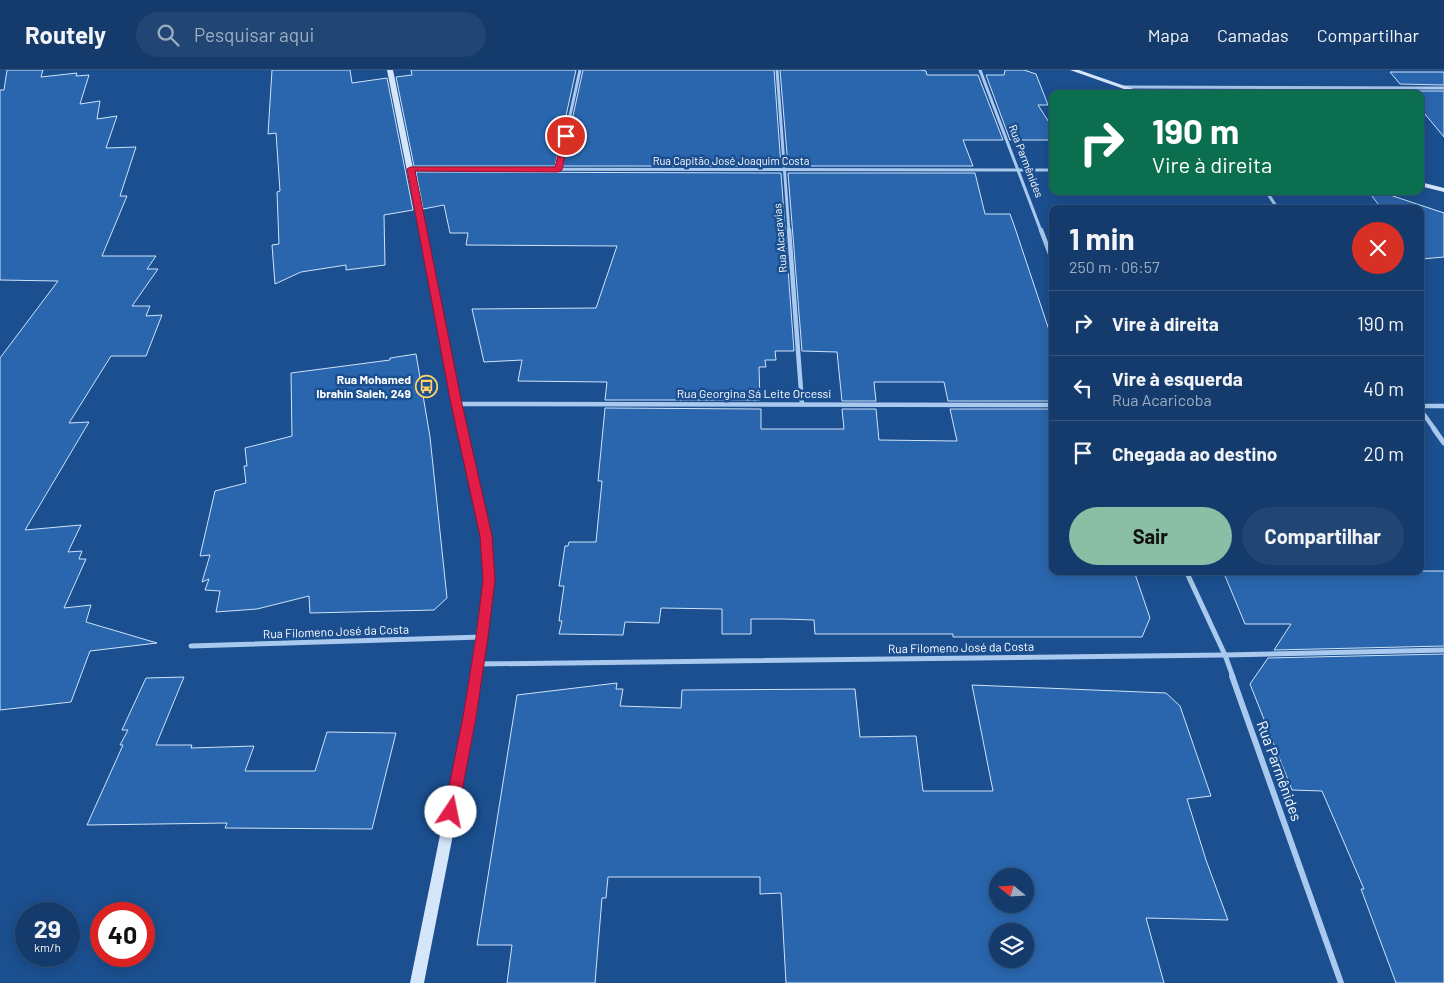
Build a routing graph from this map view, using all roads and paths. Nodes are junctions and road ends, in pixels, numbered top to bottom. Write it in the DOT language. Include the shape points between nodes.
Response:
graph roads {
  1 [pos="390,70"];
  2 [pos="580,70"];
  3 [pos="777,70"];
  4 [pos="980,70"];
  5 [pos="1073,70"];
  6 [pos="1124,87"];
  7 [pos="1444,88"];
  8 [pos="1133,90"];
  9 [pos="410,169"];
  10 [pos="558,170"];
  11 [pos="784,170"];
  12 [pos="1019,170"];
  13 [pos="1049,170"];
  14 [pos="1424,185"];
  15 [pos="1444,190"];
  16 [pos="1049,251"];
  17 [pos="456,404"];
  18 [pos="802,404"];
  19 [pos="1049,405"];
  20 [pos="1444,406"];
  21 [pos="1424,408"];
  22 [pos="1424,414"];
  23 [pos="1444,444"];
  24 [pos="1188,575"];
  25 [pos="482,637"];
  26 [pos="191,646"];
  27 [pos="1444,650"];
  28 [pos="1225,655"];
  29 [pos="478,664"];
  30 [pos="417,983"];
  31 [pos="1341,983"];
  1 -- 9 [label="street"];
  2 -- 10 [label="street"];
  3 -- 11 [label="street, Rua Alcaravias"];
  4 -- 12 [label="street, Rua Parmênides"];
  5 -- 6 [label="street"];
  6 -- 7 [label="street"];
  6 -- 8 [label="street"];
  9 -- 10 [label="street, Rua Capitão José Joaquim Costa"];
  9 -- 17 [label="street"];
  10 -- 11 [label="street, Rua Capitão José Joaquim Costa"];
  11 -- 12 [label="street, Rua Capitão José Joaquim Costa"];
  11 -- 18 [label="street, Rua Alcaravias"];
  12 -- 13 [label="street, Rua Capitão José Joaquim Costa"];
  12 -- 16 [label="street, Rua Parmênides"];
  14 -- 15 [label="street"];
  17 -- 18 [label="street, Rua Georgina Sá Leite Orcessi"];
  17 -- 25 [label="street" via="486,536 489,580"];
  18 -- 19 [label="street, Rua Georgina Sá Leite Orcessi"];
  20 -- 21 [label="street"];
  22 -- 23 [label="street"];
  24 -- 28 [label="street, Rua Parmênides"];
  25 -- 26 [label="street, Rua Filomeno José da Costa"];
  25 -- 29 [label="street"];
  27 -- 28 [label="street, Rua Filomeno José da Costa"];
  28 -- 29 [label="street, Rua Filomeno José da Costa"];
  28 -- 31 [label="street, Rua Parmênides"];
  29 -- 30 [label="street"];
}
